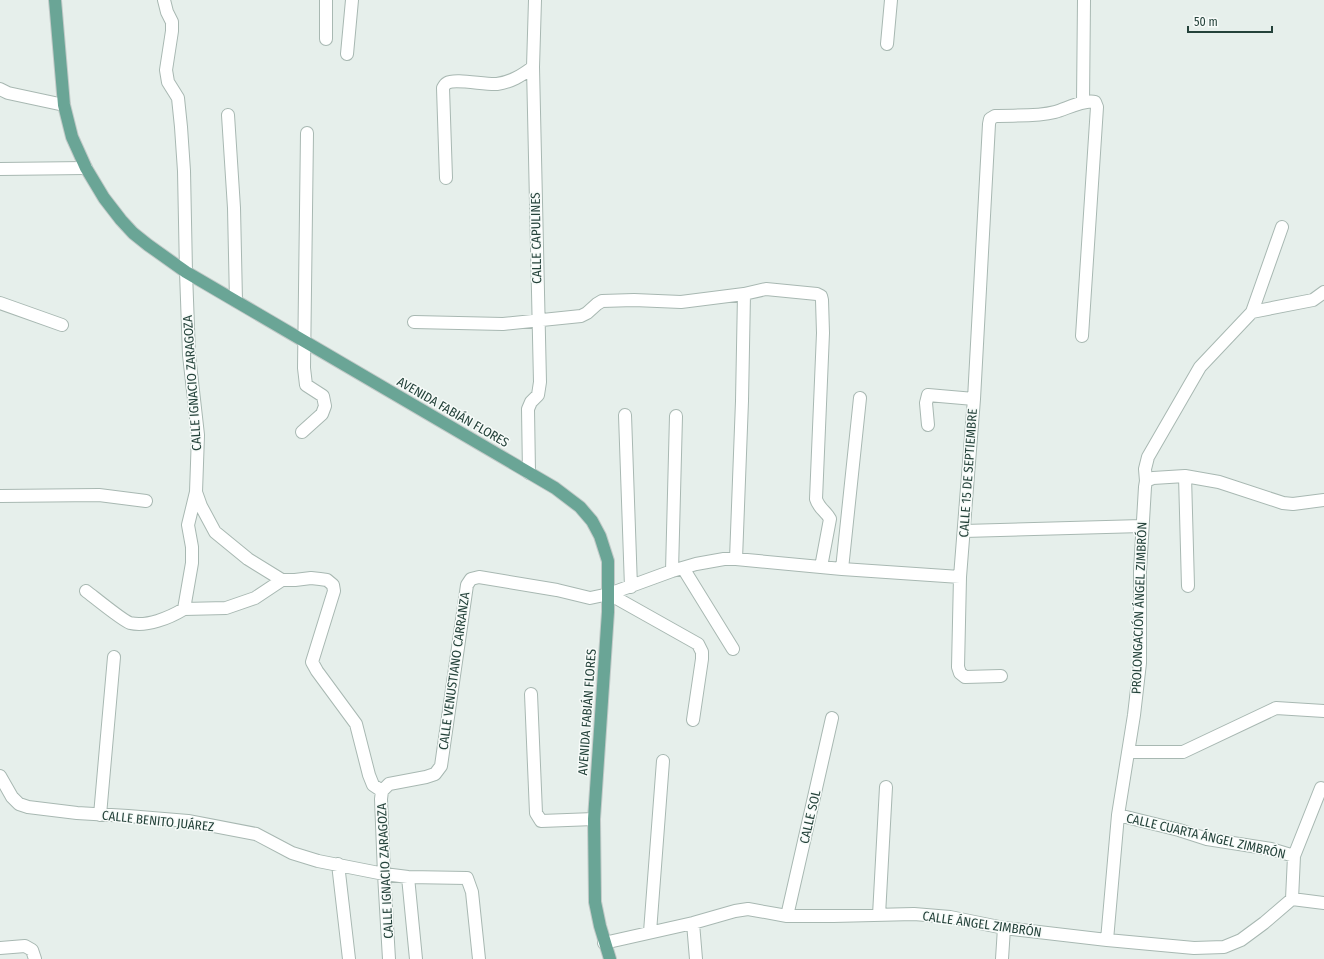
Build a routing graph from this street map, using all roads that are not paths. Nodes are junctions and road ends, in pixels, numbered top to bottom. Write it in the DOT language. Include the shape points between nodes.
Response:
graph roads {
  1 [pos="55,0"];
  2 [pos="164,0"];
  3 [pos="326,0"];
  4 [pos="352,0"];
  5 [pos="535,0"];
  6 [pos="891,0"];
  7 [pos="1084,0"];
  8 [pos="326,39"];
  9 [pos="887,44"];
  10 [pos="347,54"];
  11 [pos="533,67"];
  12 [pos="0,89"];
  13 [pos="1089,102"];
  14 [pos="64,105"];
  15 [pos="228,115"];
  16 [pos="307,133"];
  17 [pos="86,168"];
  18 [pos="0,169"];
  19 [pos="446,178"];
  20 [pos="1282,227"];
  21 [pos="186,272"];
  22 [pos="1324,292"];
  23 [pos="744,294"];
  24 [pos="236,301"];
  25 [pos="0,303"];
  26 [pos="1252,312"];
  27 [pos="538,321"];
  28 [pos="414,322"];
  29 [pos="62,325"];
  30 [pos="1082,336"];
  31 [pos="305,342"];
  32 [pos="860,398"];
  33 [pos="974,399"];
  34 [pos="625,414"];
  35 [pos="676,416"];
  36 [pos="928,425"];
  37 [pos="302,432"];
  38 [pos="528,473"];
  39 [pos="1185,476"];
  40 [pos="1146,481"];
  41 [pos="196,492"];
  42 [pos="0,496"];
  43 [pos="1324,500"];
  44 [pos="146,501"];
  45 [pos="1142,526"];
  46 [pos="964,531"];
  47 [pos="736,559"];
  48 [pos="821,567"];
  49 [pos="842,569"];
  50 [pos="677,570"];
  51 [pos="960,577"];
  52 [pos="282,580"];
  53 [pos="1188,586"];
  54 [pos="631,587"];
  55 [pos="86,591"];
  56 [pos="609,594"];
  57 [pos="184,609"];
  58 [pos="733,649"];
  59 [pos="114,657"];
  60 [pos="1001,676"];
  61 [pos="531,694"];
  62 [pos="1324,712"];
  63 [pos="832,718"];
  64 [pos="693,720"];
  65 [pos="1128,752"];
  66 [pos="663,761"];
  67 [pos="0,776"];
  68 [pos="886,787"];
  69 [pos="1321,788"];
  70 [pos="382,791"];
  71 [pos="100,815"];
  72 [pos="1118,815"];
  73 [pos="594,819"];
  74 [pos="1294,856"];
  75 [pos="338,864"];
  76 [pos="384,874"];
  77 [pos="408,877"];
  78 [pos="1292,899"];
  79 [pos="1324,903"];
  80 [pos="878,915"];
  81 [pos="787,916"];
  82 [pos="693,923"];
  83 [pos="1004,928"];
  84 [pos="650,932"];
  85 [pos="1107,940"];
  86 [pos="604,943"];
  87 [pos="0,948"];
  88 [pos="1193,953"];
  89 [pos="35,959"];
  90 [pos="349,959"];
  91 [pos="389,959"];
  92 [pos="416,959"];
  93 [pos="479,959"];
  94 [pos="610,959"];
  95 [pos="696,959"];
  96 [pos="1002,959"];
  1 -- 14 [label="main road, AVENIDA FABIÁN FLORES"];
  2 -- 21 [label="street, CALLE IGNACIO ZARAGOZA" via="172,22 166,70 168,82 178,98 181,127"];
  3 -- 8 [label="street"];
  4 -- 10 [label="street"];
  5 -- 11 [label="street, CALLE CAPULINES"];
  6 -- 9 [label="street"];
  7 -- 13 [label="street"];
  11 -- 19 [label="street" via="511,81 496,84 455,81 447,83 443,88"];
  11 -- 27 [label="street, CALLE CAPULINES"];
  12 -- 14 [label="street"];
  13 -- 30 [label="street" via="1097,107"];
  13 -- 33 [label="street, CALLE 15 DE SEPTIEMBRE" via="1053,112 995,116 990,120"];
  14 -- 17 [label="main road, AVENIDA FABIÁN FLORES" via="72,137"];
  15 -- 24 [label="street"];
  16 -- 31 [label="street"];
  17 -- 18 [label="street"];
  17 -- 21 [label="main road, AVENIDA FABIÁN FLORES" via="104,198 133,233"];
  20 -- 26 [label="street"];
  21 -- 24 [label="main road, AVENIDA FABIÁN FLORES"];
  21 -- 41 [label="street, CALLE IGNACIO ZARAGOZA" via="189,355 198,435"];
  22 -- 26 [label="street" via="1313,300"];
  23 -- 27 [label="street" via="681,302 602,301 580,316"];
  23 -- 47 [label="street"];
  23 -- 48 [label="street" via="766,289 821,296 823,333 816,499 818,506 830,519"];
  24 -- 31 [label="main road, AVENIDA FABIÁN FLORES"];
  25 -- 29 [label="street"];
  26 -- 40 [label="street, PROLONGACIÓN ÁNGEL ZIMBRÓN" via="1200,367 1148,457"];
  27 -- 28 [label="street" via="503,324"];
  27 -- 38 [label="street, CALLE CAPULINES" via="540,382 538,395 528,409"];
  31 -- 37 [label="street" via="306,385 323,396 325,406 322,414"];
  31 -- 38 [label="main road, AVENIDA FABIÁN FLORES"];
  32 -- 49 [label="street"];
  33 -- 36 [label="street" via="928,395"];
  33 -- 46 [label="street, CALLE 15 DE SEPTIEMBRE"];
  34 -- 54 [label="street"];
  35 -- 50 [label="street"];
  38 -- 56 [label="main road, AVENIDA FABIÁN FLORES" via="555,488 580,507 592,521 608,561"];
  39 -- 40 [label="street" via="1153,478"];
  39 -- 43 [label="street" via="1218,482 1283,503"];
  39 -- 53 [label="street"];
  40 -- 45 [label="street, PROLONGACIÓN ÁNGEL ZIMBRÓN"];
  41 -- 52 [label="street, CALLE IGNACIO ZARAGOZA" via="215,532 248,559"];
  41 -- 57 [label="street" via="188,525 192,562"];
  42 -- 44 [label="street" via="100,494"];
  45 -- 46 [label="street"];
  45 -- 65 [label="street, PROLONGACIÓN ÁNGEL ZIMBRÓN" via="1140,663"];
  46 -- 51 [label="street, CALLE 15 DE SEPTIEMBRE"];
  47 -- 48 [label="street"];
  47 -- 50 [label="street" via="710,561"];
  48 -- 49 [label="street"];
  49 -- 51 [label="street"];
  50 -- 54 [label="street"];
  50 -- 58 [label="street"];
  51 -- 60 [label="street, CALLE 15 DE SEPTIEMBRE" via="960,673 965,677"];
  52 -- 57 [label="street" via="256,598 226,608"];
  52 -- 70 [label="street, CALLE IGNACIO ZARAGOZA" via="311,578 327,580 333,585 334,591 312,662 356,724 369,775 373,785"];
  54 -- 56 [label="street"];
  55 -- 57 [label="street" via="129,623 147,624 170,617"];
  56 -- 64 [label="street" via="698,644 702,659"];
  56 -- 70 [label="street, CALLE VENUSTIANO CARRANZA" via="590,598 479,577 471,579 467,585 441,766 435,774 389,784"];
  56 -- 73 [label="main road, AVENIDA FABIÁN FLORES"];
  59 -- 71 [label="street"];
  61 -- 73 [label="street" via="536,813 541,821"];
  62 -- 65 [label="street" via="1276,708 1183,752"];
  63 -- 81 [label="street, CALLE SOL"];
  65 -- 72 [label="street, PROLONGACIÓN ÁNGEL ZIMBRÓN"];
  66 -- 84 [label="street"];
  67 -- 71 [label="street, CALLE BENITO JUÁREZ" via="12,797 23,806"];
  68 -- 80 [label="street"];
  69 -- 74 [label="street, CALLE CUARTA ÁNGEL ZIMBRÓN"];
  70 -- 76 [label="street, CALLE IGNACIO ZARAGOZA"];
  71 -- 75 [label="street, CALLE BENITO JUÁREZ" via="188,821 256,834 292,853"];
  72 -- 74 [label="street, CALLE CUARTA ÁNGEL ZIMBRÓN" via="1207,839 1271,849"];
  72 -- 85 [label="street, PROLONGACIÓN ÁNGEL ZIMBRÓN"];
  73 -- 86 [label="main road, AVENIDA FABIÁN FLORES" via="595,902"];
  74 -- 78 [label="street, CALLE CUARTA ÁNGEL ZIMBRÓN"];
  75 -- 76 [label="street, CALLE BENITO JUÁREZ"];
  75 -- 90 [label="street"];
  76 -- 77 [label="street, CALLE BENITO JUÁREZ"];
  76 -- 91 [label="street, CALLE IGNACIO ZARAGOZA"];
  77 -- 92 [label="street"];
  77 -- 93 [label="street, CALLE BENITO JUÁREZ" via="467,878 472,892"];
  78 -- 79 [label="street"];
  78 -- 88 [label="street, CALLE ÁNGEL ZIMBRÓN" via="1241,940 1224,947"];
  80 -- 81 [label="street, CALLE ÁNGEL ZIMBRÓN"];
  80 -- 83 [label="street, CALLE ÁNGEL ZIMBRÓN" via="950,917"];
  81 -- 82 [label="street, CALLE ÁNGEL ZIMBRÓN" via="748,909"];
  82 -- 84 [label="street, CALLE ÁNGEL ZIMBRÓN"];
  82 -- 95 [label="street"];
  83 -- 85 [label="street, CALLE ÁNGEL ZIMBRÓN"];
  83 -- 96 [label="street"];
  84 -- 86 [label="street, CALLE ÁNGEL ZIMBRÓN"];
  85 -- 88 [label="street, CALLE ÁNGEL ZIMBRÓN"];
  86 -- 94 [label="main road, AVENIDA FABIÁN FLORES"];
  87 -- 89 [label="street" via="25,946 32,950"];
}
